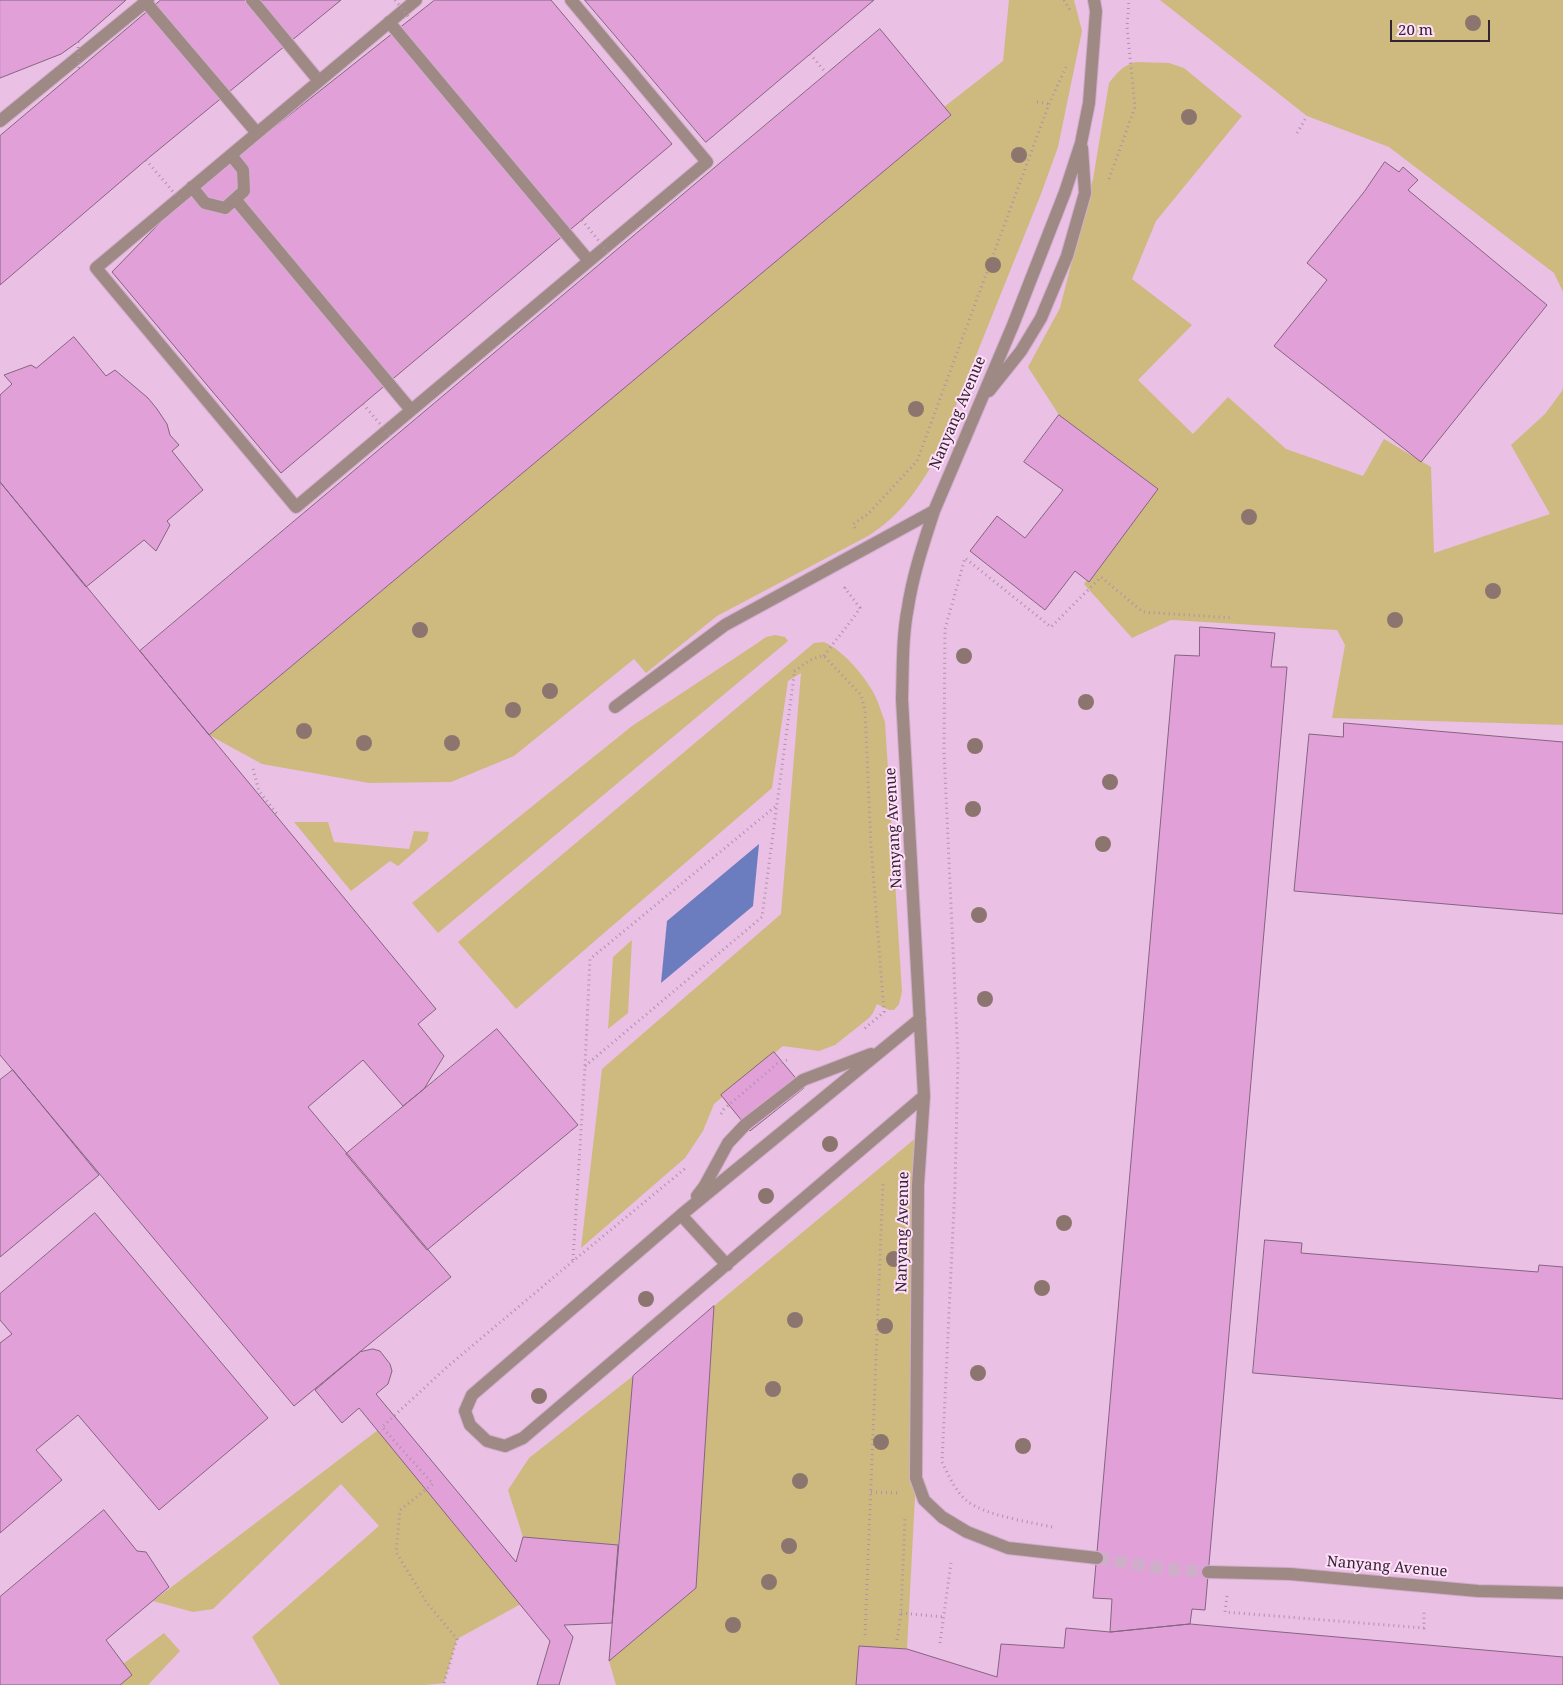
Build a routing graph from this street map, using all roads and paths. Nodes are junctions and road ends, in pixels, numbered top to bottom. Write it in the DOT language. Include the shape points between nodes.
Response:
graph roads {
  1 [pos="252,0"];
  2 [pos="394,0"];
  3 [pos="416,0"];
  4 [pos="571,0"];
  5 [pos="1064,0"];
  6 [pos="1094,0"];
  7 [pos="1129,0"];
  8 [pos="146,1"];
  9 [pos="1073,15"];
  10 [pos="411,20"];
  11 [pos="389,22"];
  12 [pos="78,42"];
  13 [pos="810,54"];
  14 [pos="1068,63"];
  15 [pos="79,69"];
  16 [pos="827,74"];
  17 [pos="319,81"];
  18 [pos="1037,102"];
  19 [pos="1049,104"];
  20 [pos="1136,107"];
  21 [pos="1307,116"];
  22 [pos="0,121"];
  23 [pos="257,133"];
  24 [pos="1296,133"];
  25 [pos="1081,143"];
  26 [pos="231,155"];
  27 [pos="146,160"];
  28 [pos="192,187"];
  29 [pos="235,199"];
  30 [pos="181,201"];
  31 [pos="582,220"];
  32 [pos="610,255"];
  33 [pos="589,261"];
  34 [pos="980,402"];
  35 [pos="363,404"];
  36 [pos="411,410"];
  37 [pos="392,438"];
  38 [pos="934,511"];
  39 [pos="864,550"];
  40 [pos="1233,618"];
  41 [pos="824,656"];
  42 [pos="615,706"];
  43 [pos="253,769"];
  44 [pos="776,806"];
  45 [pos="278,814"];
  46 [pos="920,1019"];
  47 [pos="856,1037"];
  48 [pos="880,1051"];
  49 [pos="796,1057"];
  50 [pos="585,1066"];
  51 [pos="924,1096"];
  52 [pos="719,1117"];
  53 [pos="692,1161"];
  54 [pos="883,1183"];
  55 [pos="681,1215"];
  56 [pos="573,1261"];
  57 [pos="727,1265"];
  58 [pos="871,1492"];
  59 [pos="900,1493"];
  60 [pos="905,1518"];
  61 [pos="1054,1528"];
  62 [pos="1097,1558"];
  63 [pos="950,1563"];
  64 [pos="1208,1572"];
  65 [pos="1563,1593"];
  66 [pos="1227,1595"];
  67 [pos="1424,1604"];
  68 [pos="901,1613"];
  69 [pos="944,1617"];
  70 [pos="865,1635"];
  71 [pos="897,1640"];
  72 [pos="940,1643"];
  73 [pos="444,1683"];
  1 -- 17 [label="street"];
  2 -- 10 [label="path, bridge"];
  3 -- 11 [label="street"];
  4 -- 33 [label="street" via="707,162"];
  5 -- 9 [label="path"];
  6 -- 25 [label="street, Nanyang Avenue" via="1096,11 1089,104"];
  7 -- 20 [label="path" via="1127,27"];
  8 -- 22 [label="street"];
  8 -- 23 [label="street"];
  11 -- 17 [label="street"];
  11 -- 33 [label="street"];
  12 -- 15 [label="path, bridge"];
  13 -- 16 [label="path"];
  14 -- 19 [label="path"];
  17 -- 23 [label="street"];
  18 -- 19 [label="path"];
  19 -- 39 [label="path" via="917,461 868,514 853,524"];
  21 -- 24 [label="path"];
  23 -- 26 [label="street"];
  25 -- 34 [label="street, Nanyang Avenue" via="1065,192"];
  25 -- 34 [label="street" via="1085,193 1067,256 1041,318 1021,351"];
  26 -- 28 [label="street"];
  26 -- 29 [label="street" via="243,170 244,191"];
  27 -- 30 [label="path, bridge"];
  28 -- 29 [label="street" via="205,203 225,208"];
  28 -- 36 [label="street" via="96,268 296,507"];
  29 -- 36 [label="street"];
  31 -- 32 [label="path, bridge"];
  33 -- 36 [label="street"];
  34 -- 38 [label="street, Nanyang Avenue"];
  35 -- 37 [label="path, bridge"];
  38 -- 39 [label="street"];
  38 -- 46 [label="street, Nanyang Avenue" via="908,606 903,644 902,699"];
  39 -- 41 [label="path" via="864,566 845,588 860,608"];
  39 -- 42 [label="street" via="725,625"];
  40 -- 61 [label="path" via="1143,612 1101,577 1051,627 965,558 945,629 944,752 958,1058 942,1462 967,1502 993,1514"];
  41 -- 44 [label="path" via="793,672"];
  41 -- 47 [label="path" via="861,695 865,710 871,846 884,1012"];
  43 -- 45 [label="path" via="259,790"];
  44 -- 50 [label="path" via="762,917"];
  44 -- 50 [label="path" via="590,959"];
  46 -- 48 [label="street"];
  46 -- 51 [label="street, Nanyang Avenue"];
  48 -- 55 [label="street"];
  48 -- 55 [label="street" via="803,1080 746,1124 728,1143 704,1187"];
  49 -- 52 [label="path" via="777,1064 724,1109"];
  50 -- 56 [label="path"];
  51 -- 57 [label="street"];
  51 -- 62 [label="street, Nanyang Avenue" via="918,1185 916,1478 920,1490 924,1500 942,1516 967,1532 1008,1548"];
  53 -- 56 [label="path"];
  54 -- 58 [label="path"];
  55 -- 57 [label="street"];
  55 -- 57 [label="street" via="472,1395 465,1410 470,1425 487,1441 505,1446 523,1438"];
  56 -- 73 [label="path" via="382,1428 433,1484 400,1510 396,1552 427,1603 457,1639"];
  58 -- 59 [label="path"];
  58 -- 70 [label="path"];
  60 -- 68 [label="path"];
  63 -- 69 [label="path"];
  64 -- 65 [label="street, Nanyang Avenue" via="1290,1574 1478,1592"];
  66 -- 67 [label="path" via="1225,1612 1424,1628"];
  68 -- 69 [label="path"];
  68 -- 71 [label="path"];
  69 -- 72 [label="path"];
}
